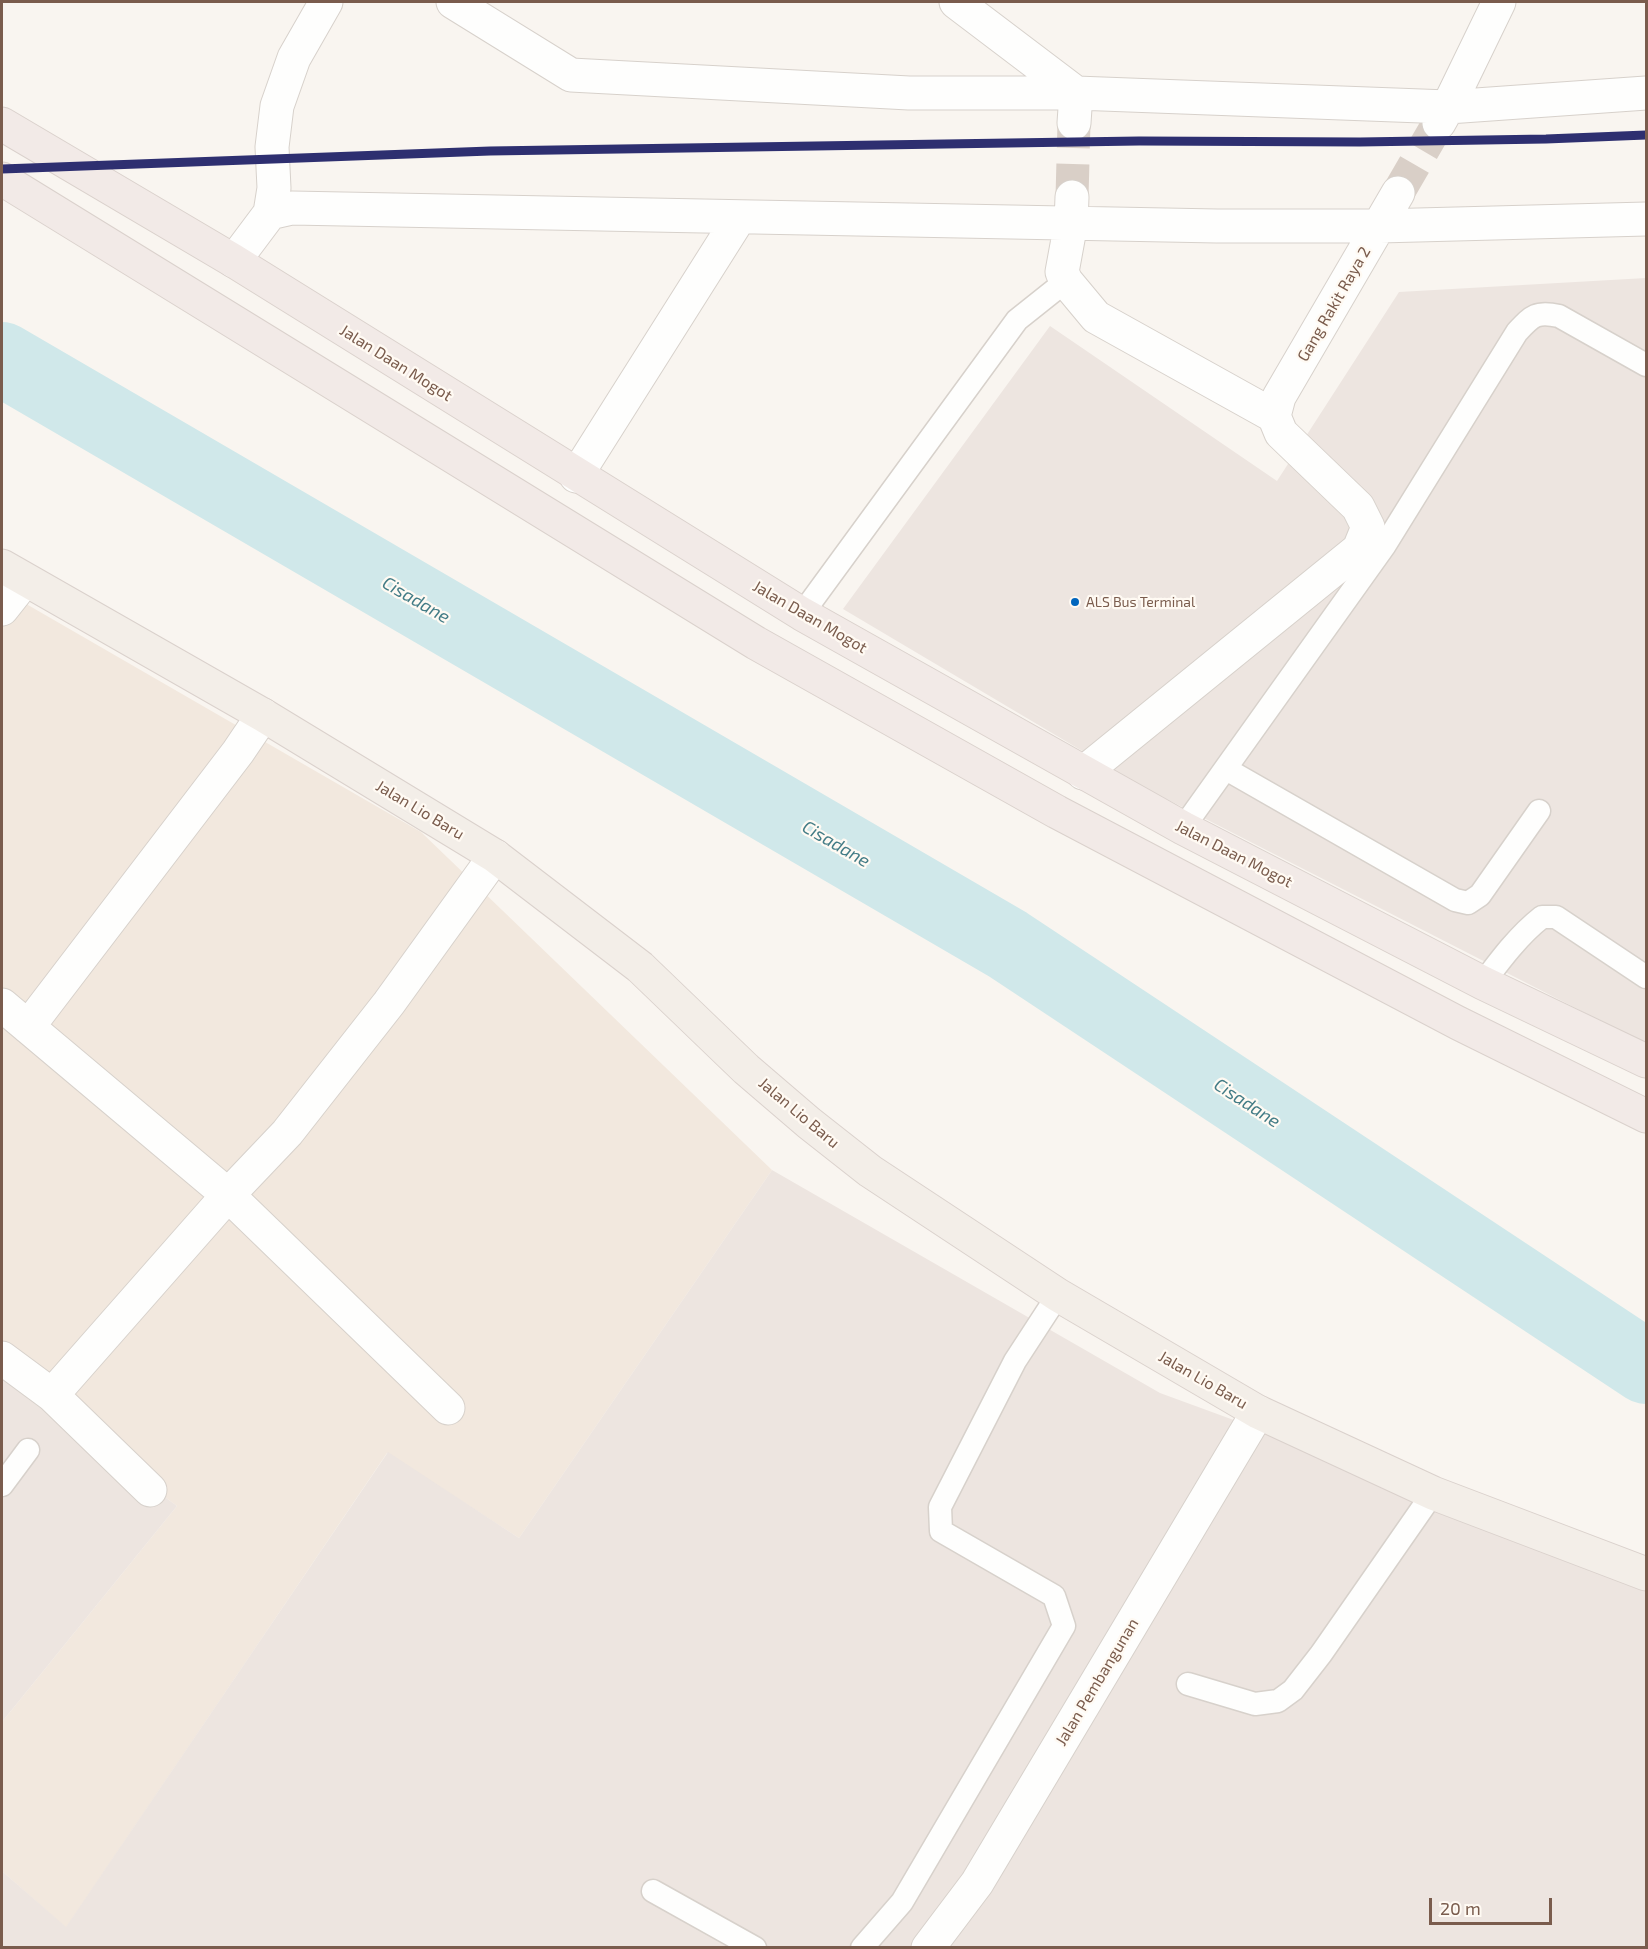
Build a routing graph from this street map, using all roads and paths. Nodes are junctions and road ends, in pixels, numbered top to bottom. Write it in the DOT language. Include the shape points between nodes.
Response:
graph roads {
  1 [pos="326,2"];
  2 [pos="453,2"];
  3 [pos="1499,2"];
  4 [pos="976,7"];
  5 [pos="1647,93"];
  6 [pos="1075,108"];
  7 [pos="1443,116"];
  8 [pos="2,124"];
  9 [pos="2,179"];
  10 [pos="1398,193"];
  11 [pos="1072,211"];
  12 [pos="270,213"];
  13 [pos="739,218"];
  14 [pos="1647,219"];
  15 [pos="1380,225"];
  16 [pos="234,261"];
  17 [pos="1066,281"];
  18 [pos="1647,365"];
  19 [pos="1274,416"];
  20 [pos="576,476"];
  21 [pos="13,573"];
  22 [pos="2,609"];
  23 [pos="802,614"];
  24 [pos="263,715"];
  25 [pos="1226,769"];
  26 [pos="1083,773"];
  27 [pos="1539,811"];
  28 [pos="1183,828"];
  29 [pos="495,856"];
  30 [pos="1647,976"];
  31 [pos="1483,983"];
  32 [pos="2,1005"];
  33 [pos="28,1027"];
  34 [pos="1647,1061"];
  35 [pos="1647,1116"];
  36 [pos="228,1195"];
  37 [pos="1058,1295"];
  38 [pos="2,1358"];
  39 [pos="52,1395"];
  40 [pos="448,1408"];
  41 [pos="1258,1412"];
  42 [pos="28,1450"];
  43 [pos="2,1485"];
  44 [pos="150,1490"];
  45 [pos="1433,1493"];
  46 [pos="1647,1574"];
  47 [pos="1188,1684"];
  48 [pos="653,1891"];
  49 [pos="755,1947"];
  50 [pos="862,1947"];
  51 [pos="928,1947"];
  1 -- 12 [label="street" via="294,58 277,106"];
  2 -- 6 [label="street" via="571,75 909,93"];
  3 -- 7 [label="street"];
  4 -- 6 [label="street"];
  5 -- 7 [label="street"];
  6 -- 7 [label="street"];
  8 -- 16 [label="highway, Jalan Daan Mogot"];
  9 -- 35 [label="highway" via="756,643 1057,812 1458,1023"];
  10 -- 15 [label="street, Gang Rakit Raya 2"];
  11 -- 13 [label="street"];
  11 -- 15 [label="street" via="1216,226"];
  11 -- 17 [label="street" via="1062,273"];
  12 -- 13 [label="street" via="292,208"];
  12 -- 16 [label="street"];
  13 -- 20 [label="street"];
  14 -- 15 [label="street"];
  15 -- 19 [label="street, Gang Rakit Raya 2" via="1279,398"];
  16 -- 20 [label="highway, Jalan Daan Mogot"];
  17 -- 19 [label="street" via="1096,317"];
  17 -- 23 [label="lane" via="1017,320"];
  18 -- 25 [label="lane" via="1559,316 1533,316 1516,332 1385,545"];
  19 -- 26 [label="street" via="1281,433 1358,507 1368,527 1359,549"];
  20 -- 23 [label="highway, Jalan Daan Mogot"];
  21 -- 22 [label="street"];
  21 -- 24 [label="main road, Jalan Lio Baru"];
  23 -- 26 [label="highway, Jalan Daan Mogot"];
  24 -- 29 [label="main road, Jalan Lio Baru"];
  24 -- 33 [label="street"];
  25 -- 27 [label="lane" via="1455,900 1468,903 1480,895"];
  25 -- 28 [label="lane"];
  26 -- 28 [label="highway, Jalan Daan Mogot"];
  28 -- 31 [label="highway, Jalan Daan Mogot"];
  29 -- 36 [label="street" via="389,1003 302,1114"];
  29 -- 37 [label="main road, Jalan Lio Baru" via="640,967 808,1123 870,1171"];
  30 -- 31 [label="lane" via="1556,917 1542,917 1503,956"];
  31 -- 34 [label="highway, Jalan Daan Mogot"];
  32 -- 33 [label="street"];
  33 -- 36 [label="street"];
  36 -- 39 [label="street"];
  36 -- 40 [label="street"];
  37 -- 41 [label="main road, Jalan Lio Baru"];
  37 -- 50 [label="lane" via="1015,1361 940,1507 941,1531 1054,1596 1064,1626 902,1902"];
  38 -- 39 [label="street"];
  39 -- 44 [label="street"];
  41 -- 45 [label="main road, Jalan Lio Baru"];
  41 -- 51 [label="street, Jalan Pembangunan" via="977,1883"];
  42 -- 43 [label="lane"];
  45 -- 46 [label="main road, Jalan Lio Baru"];
  45 -- 47 [label="lane" via="1293,1690 1278,1701 1255,1704"];
  48 -- 49 [label="lane"];
}
